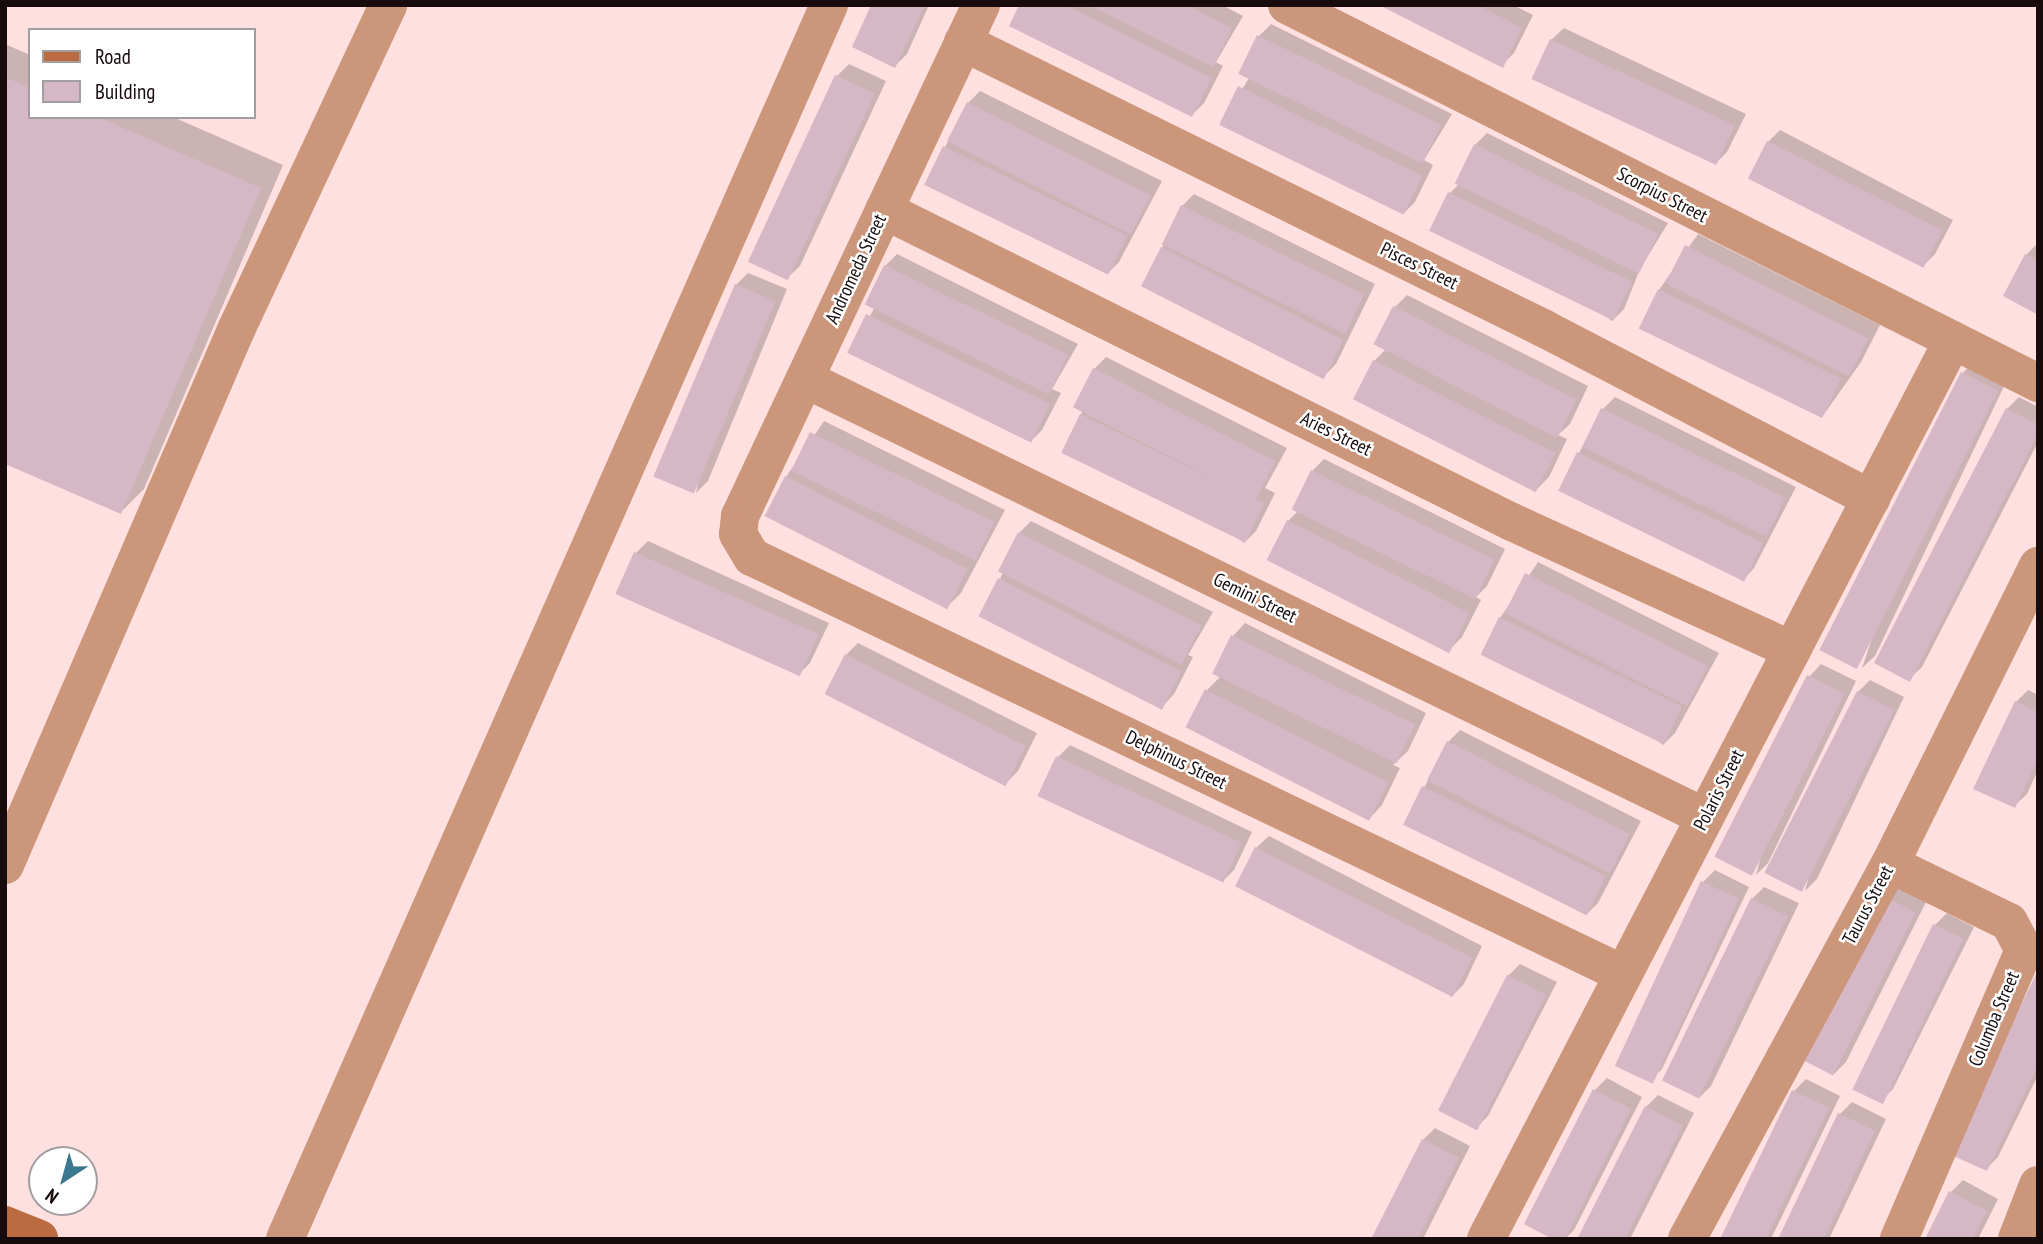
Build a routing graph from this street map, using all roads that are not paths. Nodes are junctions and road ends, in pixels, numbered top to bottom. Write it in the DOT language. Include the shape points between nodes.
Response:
graph roads {
  1 [pos="388,5"];
  2 [pos="829,5"];
  3 [pos="981,5"];
  4 [pos="1287,5"];
  5 [pos="963,42"];
  6 [pos="884,210"];
  7 [pos="1952,342"];
  8 [pos="805,379"];
  9 [pos="2038,383"];
  10 [pos="1871,499"];
  11 [pos="738,534"];
  12 [pos="2038,566"];
  13 [pos="1792,650"];
  14 [pos="1705,817"];
  15 [pos="1890,864"];
  16 [pos="5,865"];
  17 [pos="1623,974"];
  18 [pos="2038,1185"];
  19 [pos="5,1225"];
  20 [pos="39,1239"];
  21 [pos="285,1239"];
  22 [pos="1486,1239"];
  23 [pos="1687,1239"];
  24 [pos="1899,1239"];
  25 [pos="2017,1239"];
  1 -- 16 [label="street" via="236,330"];
  2 -- 21 [label="street"];
  3 -- 5 [label="street, Andromeda Street"];
  4 -- 7 [label="street, Scorpius Street"];
  5 -- 6 [label="street, Andromeda Street"];
  5 -- 10 [label="street, Pisces Street" via="1543,328"];
  6 -- 8 [label="street, Andromeda Street"];
  6 -- 13 [label="street, Aries Street" via="1512,522"];
  7 -- 9 [label="street, Scorpius Street"];
  7 -- 10 [label="street, Polaris Street"];
  8 -- 11 [label="street, Andromeda Street" via="740,516"];
  8 -- 14 [label="street, Gemini Street"];
  10 -- 13 [label="street, Polaris Street"];
  11 -- 17 [label="street, Delphinus Street" via="752,557"];
  12 -- 15 [label="street, Taurus Street"];
  13 -- 14 [label="street, Polaris Street"];
  14 -- 17 [label="street, Polaris Street"];
  15 -- 23 [label="street, Taurus Street"];
  15 -- 24 [label="street, Columba Street" via="2009,922 2024,950"];
  17 -- 22 [label="street, Polaris Street"];
  18 -- 25 [label="street"];
  19 -- 20 [label="street"];
}
